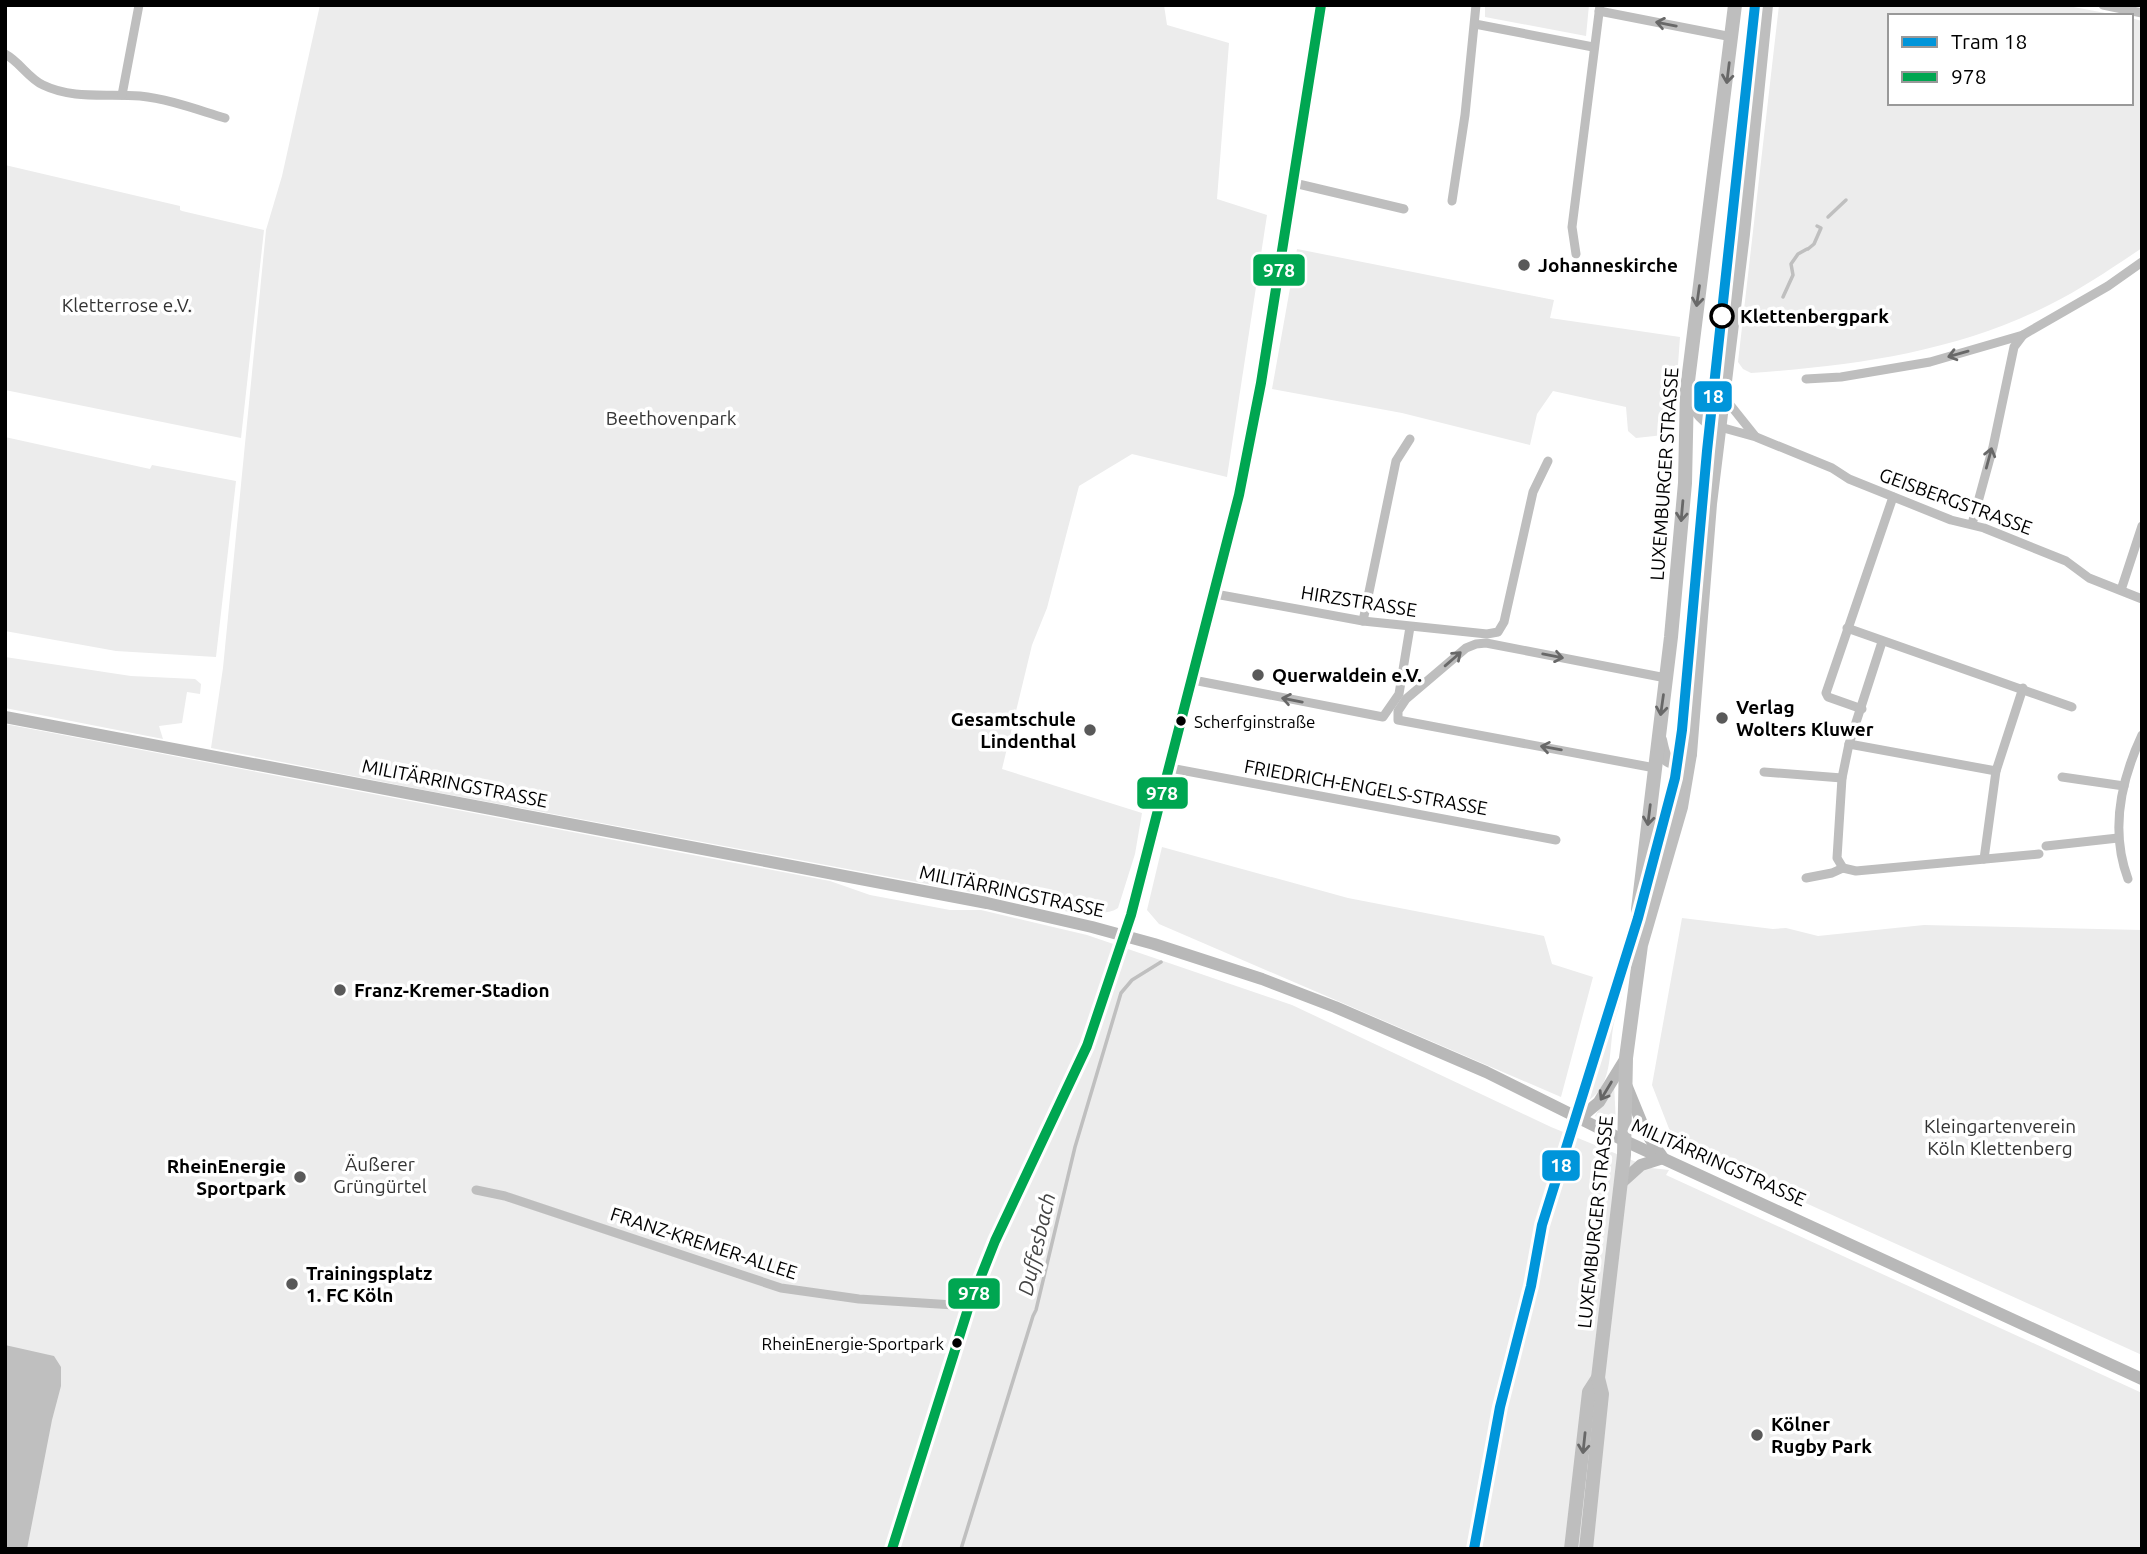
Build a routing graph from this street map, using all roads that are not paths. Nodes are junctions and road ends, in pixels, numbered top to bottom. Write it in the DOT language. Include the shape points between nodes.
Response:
graph roads {
  1 [pos="139,5"];
  2 [pos="1321,5"];
  3 [pos="1476,5"];
  4 [pos="1735,5"];
  5 [pos="1766,5"];
  6 [pos="2103,5"];
  7 [pos="1599,8"];
  8 [pos="2142,13"];
  9 [pos="1475,24"];
  10 [pos="1732,37"];
  11 [pos="1593,47"];
  12 [pos="5,54"];
  13 [pos="122,95"];
  14 [pos="225,118"];
  15 [pos="1294,183"];
  16 [pos="1452,201"];
  17 [pos="1404,209"];
  18 [pos="1576,254"];
  19 [pos="2142,262"];
  20 [pos="2023,335"];
  21 [pos="1806,379"];
  22 [pos="1687,389"];
  23 [pos="1723,396"];
  24 [pos="1715,425"];
  25 [pos="1756,437"];
  26 [pos="1410,439"];
  27 [pos="1686,443"];
  28 [pos="1548,461"];
  29 [pos="1893,497"];
  30 [pos="1972,524"];
  31 [pos="2142,527"];
  32 [pos="2121,590"];
  33 [pos="1215,594"];
  34 [pos="2142,599"];
  35 [pos="1363,621"];
  36 [pos="1410,627"];
  37 [pos="1847,628"];
  38 [pos="1882,642"];
  39 [pos="1666,678"];
  40 [pos="1193,680"];
  41 [pos="2023,688"];
  42 [pos="2072,707"];
  43 [pos="1861,709"];
  44 [pos="5,717"];
  45 [pos="1658,732"];
  46 [pos="2141,736"];
  47 [pos="1849,744"];
  48 [pos="1690,754"];
  49 [pos="1170,768"];
  50 [pos="1654,768"];
  51 [pos="1996,771"];
  52 [pos="1764,772"];
  53 [pos="2062,776"];
  54 [pos="1842,778"];
  55 [pos="2124,786"];
  56 [pos="2118,838"];
  57 [pos="1556,840"];
  58 [pos="2046,846"];
  59 [pos="2039,854"];
  60 [pos="1984,859"];
  61 [pos="1843,868"];
  62 [pos="1806,878"];
  63 [pos="2128,879"];
  64 [pos="1124,936"];
  65 [pos="1641,946"];
  66 [pos="1626,1058"];
  67 [pos="1626,1083"];
  68 [pos="1580,1118"];
  69 [pos="1625,1141"];
  70 [pos="1663,1158"];
  71 [pos="1621,1183"];
  72 [pos="476,1190"];
  73 [pos="968,1309"];
  74 [pos="1598,1378"];
  75 [pos="2142,1379"];
  76 [pos="892,1549"];
  77 [pos="1572,1549"];
  78 [pos="1586,1549"];
  1 -- 13 [label="street"];
  2 -- 15 [label="street"];
  3 -- 9 [label="street"];
  4 -- 10 [label="main road, LUXEMBURGER STRASSE"];
  5 -- 23 [label="main road, LUXEMBURGER STRASSE"];
  6 -- 8 [label="street"];
  10 -- 7 [label="street, one-way"];
  7 -- 11 [label="street"];
  9 -- 11 [label="street"];
  9 -- 16 [label="street"];
  10 -- 22 [label="main road, LUXEMBURGER STRASSE, one-way"];
  11 -- 18 [label="street" via="1572,226"];
  12 -- 13 [label="street" via="42,85 83,95"];
  13 -- 14 [label="street" via="156,99"];
  15 -- 17 [label="street"];
  15 -- 33 [label="street" via="1241,486"];
  19 -- 20 [label="street"];
  20 -- 21 [label="street, one-way" via="1930,362"];
  30 -- 20 [label="street, one-way" via="2014,347"];
  22 -- 24 [label="main road" via="1696,408"];
  22 -- 27 [label="main road, LUXEMBURGER STRASSE"];
  23 -- 24 [label="main road, LUXEMBURGER STRASSE"];
  23 -- 25 [label="street, GEISBERGSTRASSE"];
  24 -- 25 [label="street, GEISBERGSTRASSE"];
  24 -- 27 [label="main road" via="1693,431"];
  24 -- 48 [label="main road, LUXEMBURGER STRASSE"];
  25 -- 29 [label="street, GEISBERGSTRASSE"];
  26 -- 35 [label="street" via="1396,461"];
  27 -- 39 [label="main road, LUXEMBURGER STRASSE, one-way"];
  28 -- 36 [label="street, HIRZSTRASSE" via="1533,492 1499,632"];
  29 -- 30 [label="street, GEISBERGSTRASSE"];
  29 -- 37 [label="street"];
  30 -- 32 [label="street, GEISBERGSTRASSE" via="2066,561 2089,578"];
  31 -- 32 [label="street"];
  32 -- 34 [label="street, GEISBERGSTRASSE"];
  33 -- 35 [label="street, HIRZSTRASSE"];
  33 -- 40 [label="street"];
  35 -- 36 [label="street, HIRZSTRASSE"];
  36 -- 40 [label="street, one-way" via="1399,694 1383,717"];
  37 -- 38 [label="street"];
  37 -- 43 [label="street" via="1826,693"];
  38 -- 41 [label="street"];
  38 -- 43 [label="street"];
  39 -- 45 [label="main road, LUXEMBURGER STRASSE, one-way"];
  50 -- 39 [label="street, one-way" via="1398,720 1398,711 1406,699 1476,644"];
  40 -- 49 [label="street"];
  41 -- 42 [label="street"];
  41 -- 51 [label="street"];
  43 -- 47 [label="street"];
  44 -- 64 [label="main road, MILITÄRRINGSTRASSE" via="987,903"];
  45 -- 48 [label="main road" via="1669,762 1677,763"];
  45 -- 50 [label="main road, LUXEMBURGER STRASSE"];
  46 -- 55 [label="street"];
  47 -- 51 [label="street"];
  47 -- 54 [label="street"];
  48 -- 65 [label="main road, LUXEMBURGER STRASSE" via="1681,807"];
  49 -- 57 [label="street, FRIEDRICH-ENGELS-STRASSE"];
  49 -- 64 [label="street"];
  50 -- 65 [label="main road, LUXEMBURGER STRASSE, one-way" via="1638,909"];
  51 -- 60 [label="street"];
  52 -- 54 [label="street"];
  53 -- 55 [label="street"];
  54 -- 61 [label="street" via="1837,858"];
  55 -- 56 [label="street"];
  56 -- 58 [label="street"];
  56 -- 63 [label="street"];
  59 -- 60 [label="street"];
  60 -- 61 [label="street"];
  61 -- 62 [label="street"];
  64 -- 68 [label="main road, MILITÄRRINGSTRASSE" via="1335,1006"];
  64 -- 73 [label="street" via="1087,1046"];
  65 -- 66 [label="main road, LUXEMBURGER STRASSE"];
  66 -- 67 [label="main road, LUXEMBURGER STRASSE"];
  66 -- 68 [label="main road, one-way" via="1599,1102"];
  67 -- 69 [label="main road, LUXEMBURGER STRASSE"];
  67 -- 70 [label="main road" via="1645,1130"];
  68 -- 69 [label="main road, MILITÄRRINGSTRASSE"];
  69 -- 70 [label="main road, MILITÄRRINGSTRASSE"];
  69 -- 71 [label="main road, LUXEMBURGER STRASSE"];
  70 -- 71 [label="main road" via="1641,1165"];
  70 -- 75 [label="main road, MILITÄRRINGSTRASSE"];
  71 -- 74 [label="main road, LUXEMBURGER STRASSE"];
  72 -- 73 [label="street, FRANZ-KREMER-ALLEE" via="781,1288"];
  73 -- 76 [label="street"];
  74 -- 77 [label="main road, LUXEMBURGER STRASSE, one-way" via="1589,1392"];
  74 -- 78 [label="main road, LUXEMBURGER STRASSE" via="1602,1394"];
}
